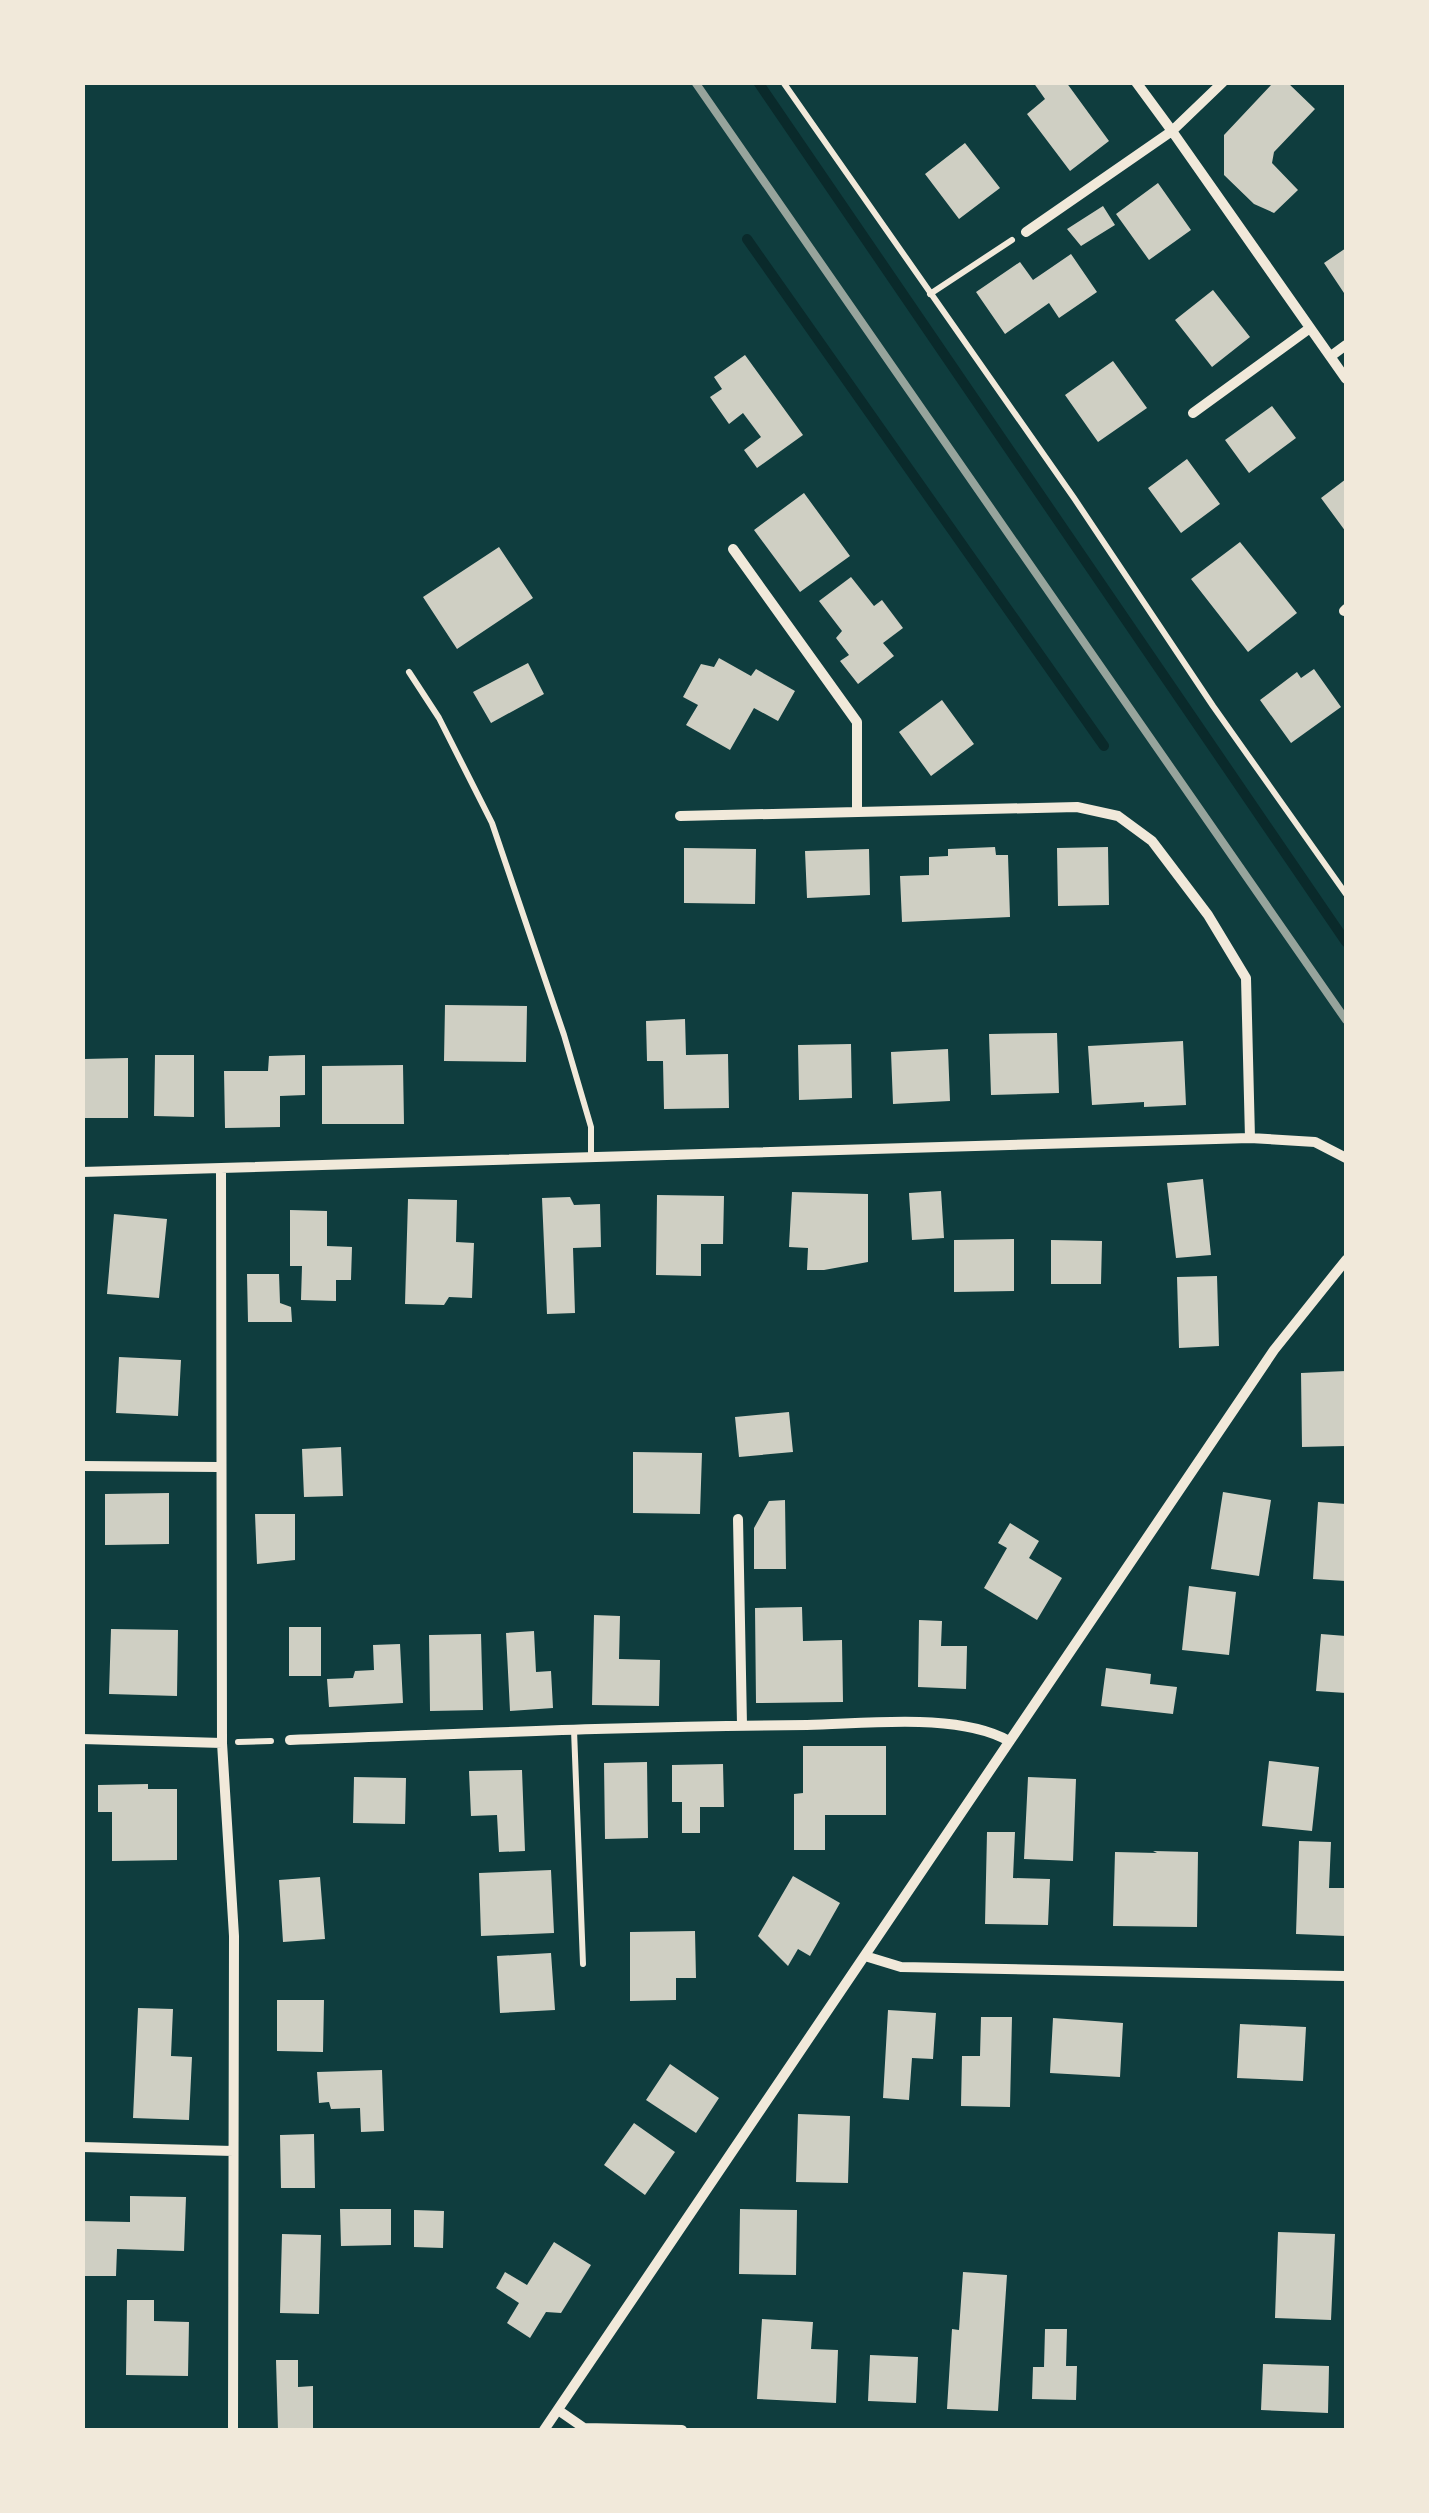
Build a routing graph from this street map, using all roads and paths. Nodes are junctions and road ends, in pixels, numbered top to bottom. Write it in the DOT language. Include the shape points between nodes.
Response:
graph roads {
  1 [pos="782,82"];
  2 [pos="1136,82"];
  3 [pos="1223,82"];
  4 [pos="1172,131"];
  5 [pos="1026,232"];
  6 [pos="930,294"];
  7 [pos="1310,328"];
  8 [pos="1346,345"];
  9 [pos="1331,356"];
  10 [pos="1346,379"];
  11 [pos="1192,412"];
  12 [pos="733,550"];
  13 [pos="409,672"];
  14 [pos="858,811"];
  15 [pos="680,816"];
  16 [pos="1346,894"];
  17 [pos="1250,1138"];
  18 [pos="591,1158"];
  19 [pos="1346,1158"];
  20 [pos="221,1169"];
  21 [pos="82,1172"];
  22 [pos="1346,1260"];
  23 [pos="82,1466"];
  24 [pos="220,1467"];
  25 [pos="738,1519"];
  26 [pos="742,1725"];
  27 [pos="574,1730"];
  28 [pos="82,1739"];
  29 [pos="290,1740"];
  30 [pos="1009,1741"];
  31 [pos="222,1743"];
  32 [pos="865,1956"];
  33 [pos="583,1964"];
  34 [pos="1346,1976"];
  35 [pos="82,2148"];
  36 [pos="233,2150"];
  37 [pos="558,2410"];
  38 [pos="233,2430"];
  39 [pos="544,2430"];
  40 [pos="682,2430"];
  1 -- 6 [label="path"];
  2 -- 4 [label="street"];
  3 -- 4 [label="street"];
  4 -- 5 [label="street"];
  4 -- 7 [label="street"];
  5 -- 6 [label="path"];
  6 -- 16 [label="path"];
  7 -- 9 [label="street"];
  7 -- 11 [label="street"];
  8 -- 9 [label="street"];
  9 -- 10 [label="street"];
  12 -- 14 [label="street" via="857,722"];
  13 -- 18 [label="lane" via="492,824 570,1053 591,1127"];
  14 -- 15 [label="street"];
  14 -- 17 [label="street" via="1077,807 1118,816 1152,841 1246,978"];
  17 -- 18 [label="street"];
  17 -- 19 [label="street" via="1315,1142"];
  18 -- 20 [label="street"];
  20 -- 21 [label="street"];
  20 -- 24 [label="street"];
  22 -- 30 [label="street" via="1274,1350"];
  23 -- 24 [label="street"];
  24 -- 31 [label="street"];
  25 -- 26 [label="street"];
  26 -- 27 [label="street"];
  26 -- 30 [label="street" via="954,1724"];
  27 -- 29 [label="street"];
  27 -- 33 [label="lane"];
  28 -- 31 [label="street"];
  29 -- 31 [label="path"];
  30 -- 32 [label="street"];
  31 -- 36 [label="street" via="234,1936"];
  32 -- 34 [label="street" via="901,1968"];
  32 -- 37 [label="street"];
  35 -- 36 [label="street"];
  36 -- 38 [label="street"];
  37 -- 39 [label="street"];
  37 -- 40 [label="street" via="584,2428"];
}
